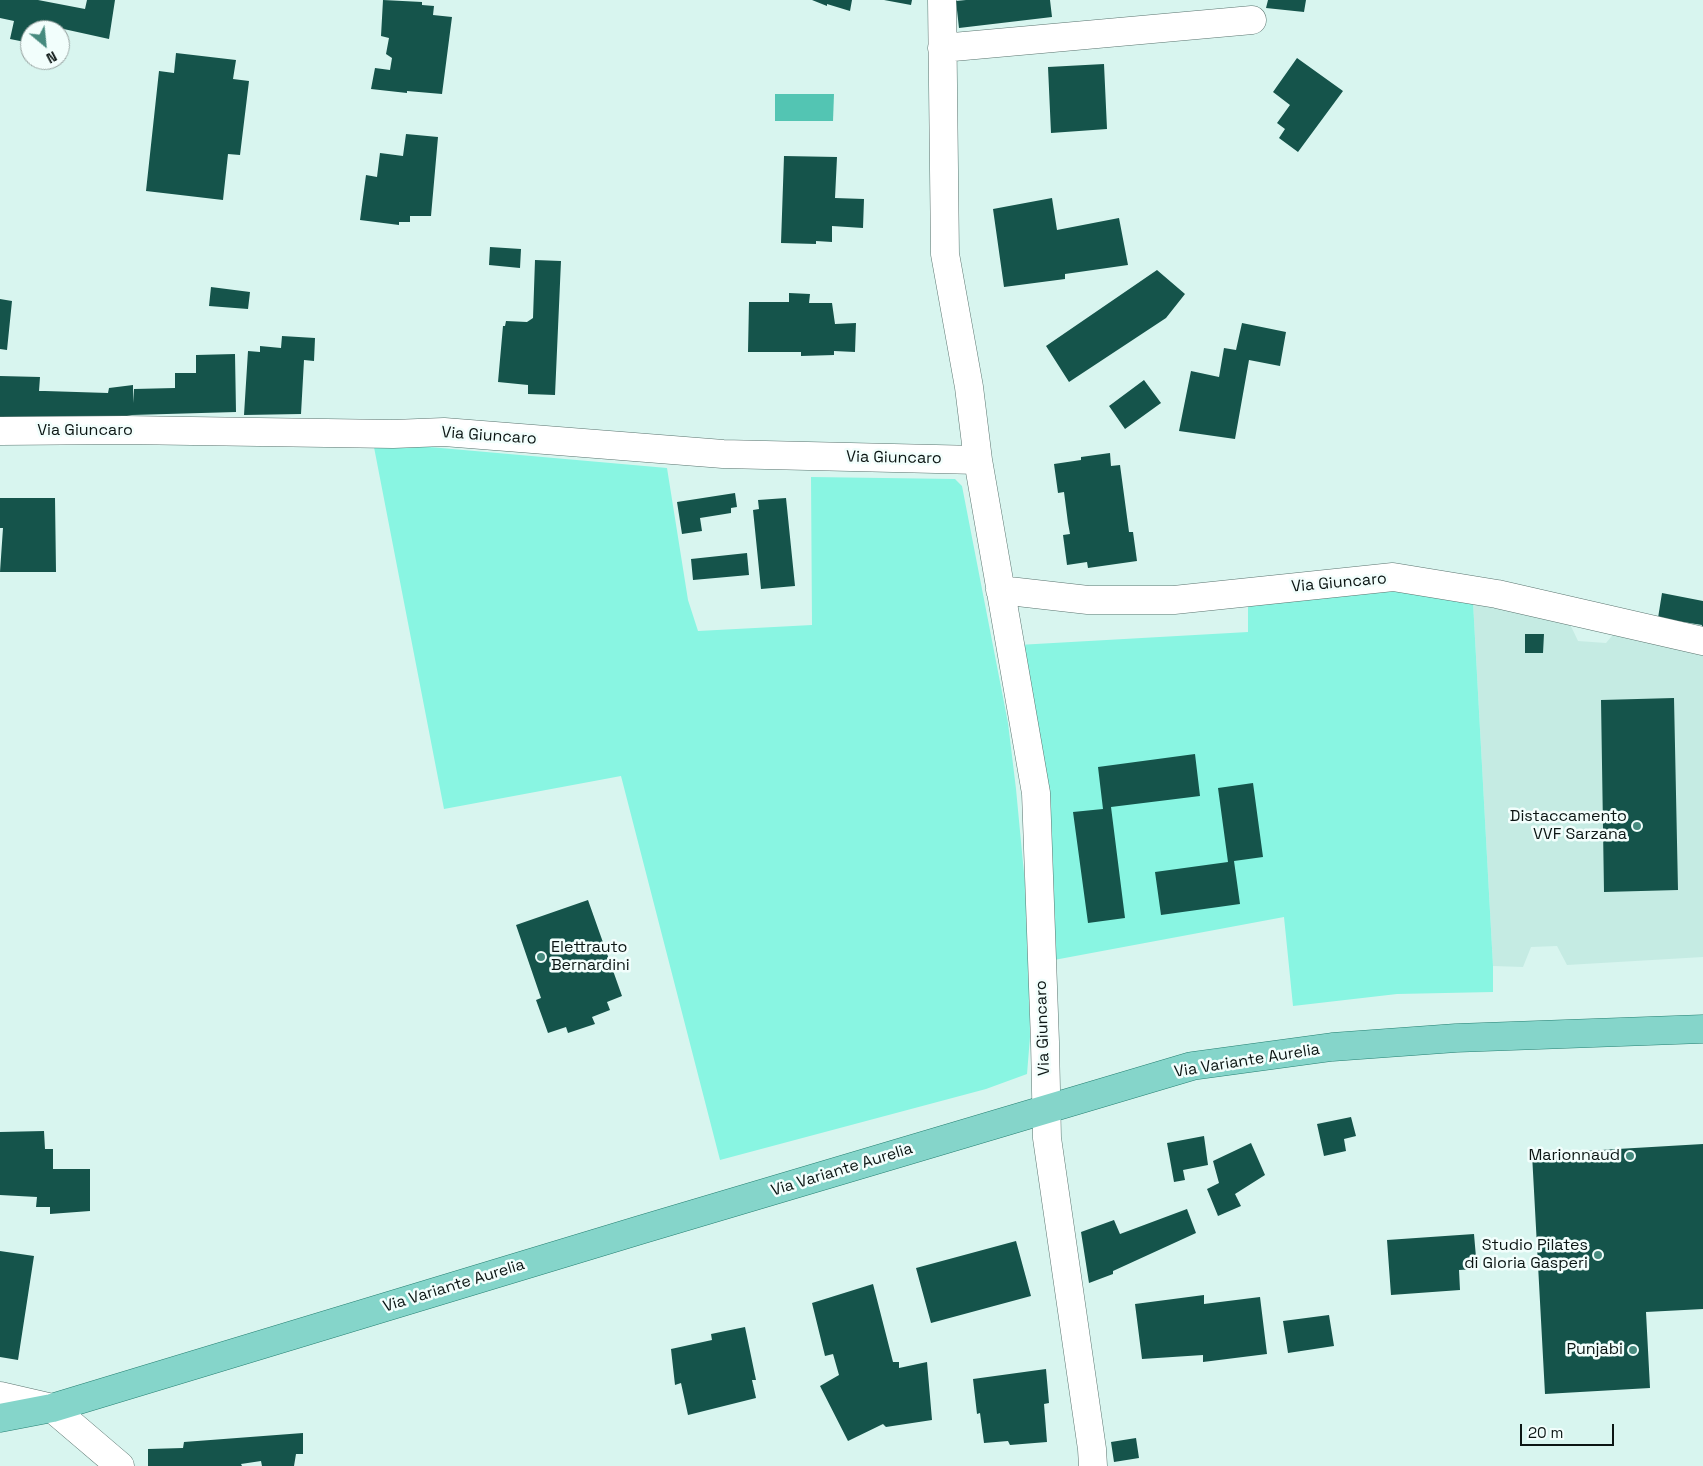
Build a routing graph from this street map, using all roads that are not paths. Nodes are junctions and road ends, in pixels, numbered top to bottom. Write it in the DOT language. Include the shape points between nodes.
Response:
graph roads {
  1 [pos="942,0"];
  2 [pos="1252,20"];
  3 [pos="942,48"];
  4 [pos="0,431"];
  5 [pos="978,460"];
  6 [pos="1000,590"];
  7 [pos="1703,641"];
  8 [pos="1703,1029"];
  9 [pos="1046,1109"];
  10 [pos="0,1396"];
  11 [pos="52,1408"];
  12 [pos="0,1418"];
  13 [pos="120,1466"];
  14 [pos="1093,1466"];
  1 -- 3 [label="street, Via Giuncaro"];
  2 -- 3 [label="street"];
  3 -- 5 [label="street, Via Giuncaro" via="945,254 969,386"];
  4 -- 5 [label="street, Via Giuncaro" via="444,432 723,454"];
  5 -- 6 [label="street, Via Giuncaro"];
  6 -- 7 [label="street, Via Giuncaro" via="1088,600 1174,600 1393,577 1498,594"];
  6 -- 9 [label="street, Via Giuncaro" via="1036,793"];
  8 -- 9 [label="main road, Via Variante Aurelia" via="1456,1038 1332,1047 1192,1066"];
  9 -- 11 [label="main road, Via Variante Aurelia"];
  9 -- 14 [label="street, Via Giuncaro" via="1046,1138"];
  10 -- 11 [label="street"];
  11 -- 12 [label="main road, Via Variante Aurelia"];
  11 -- 13 [label="street"];
}
